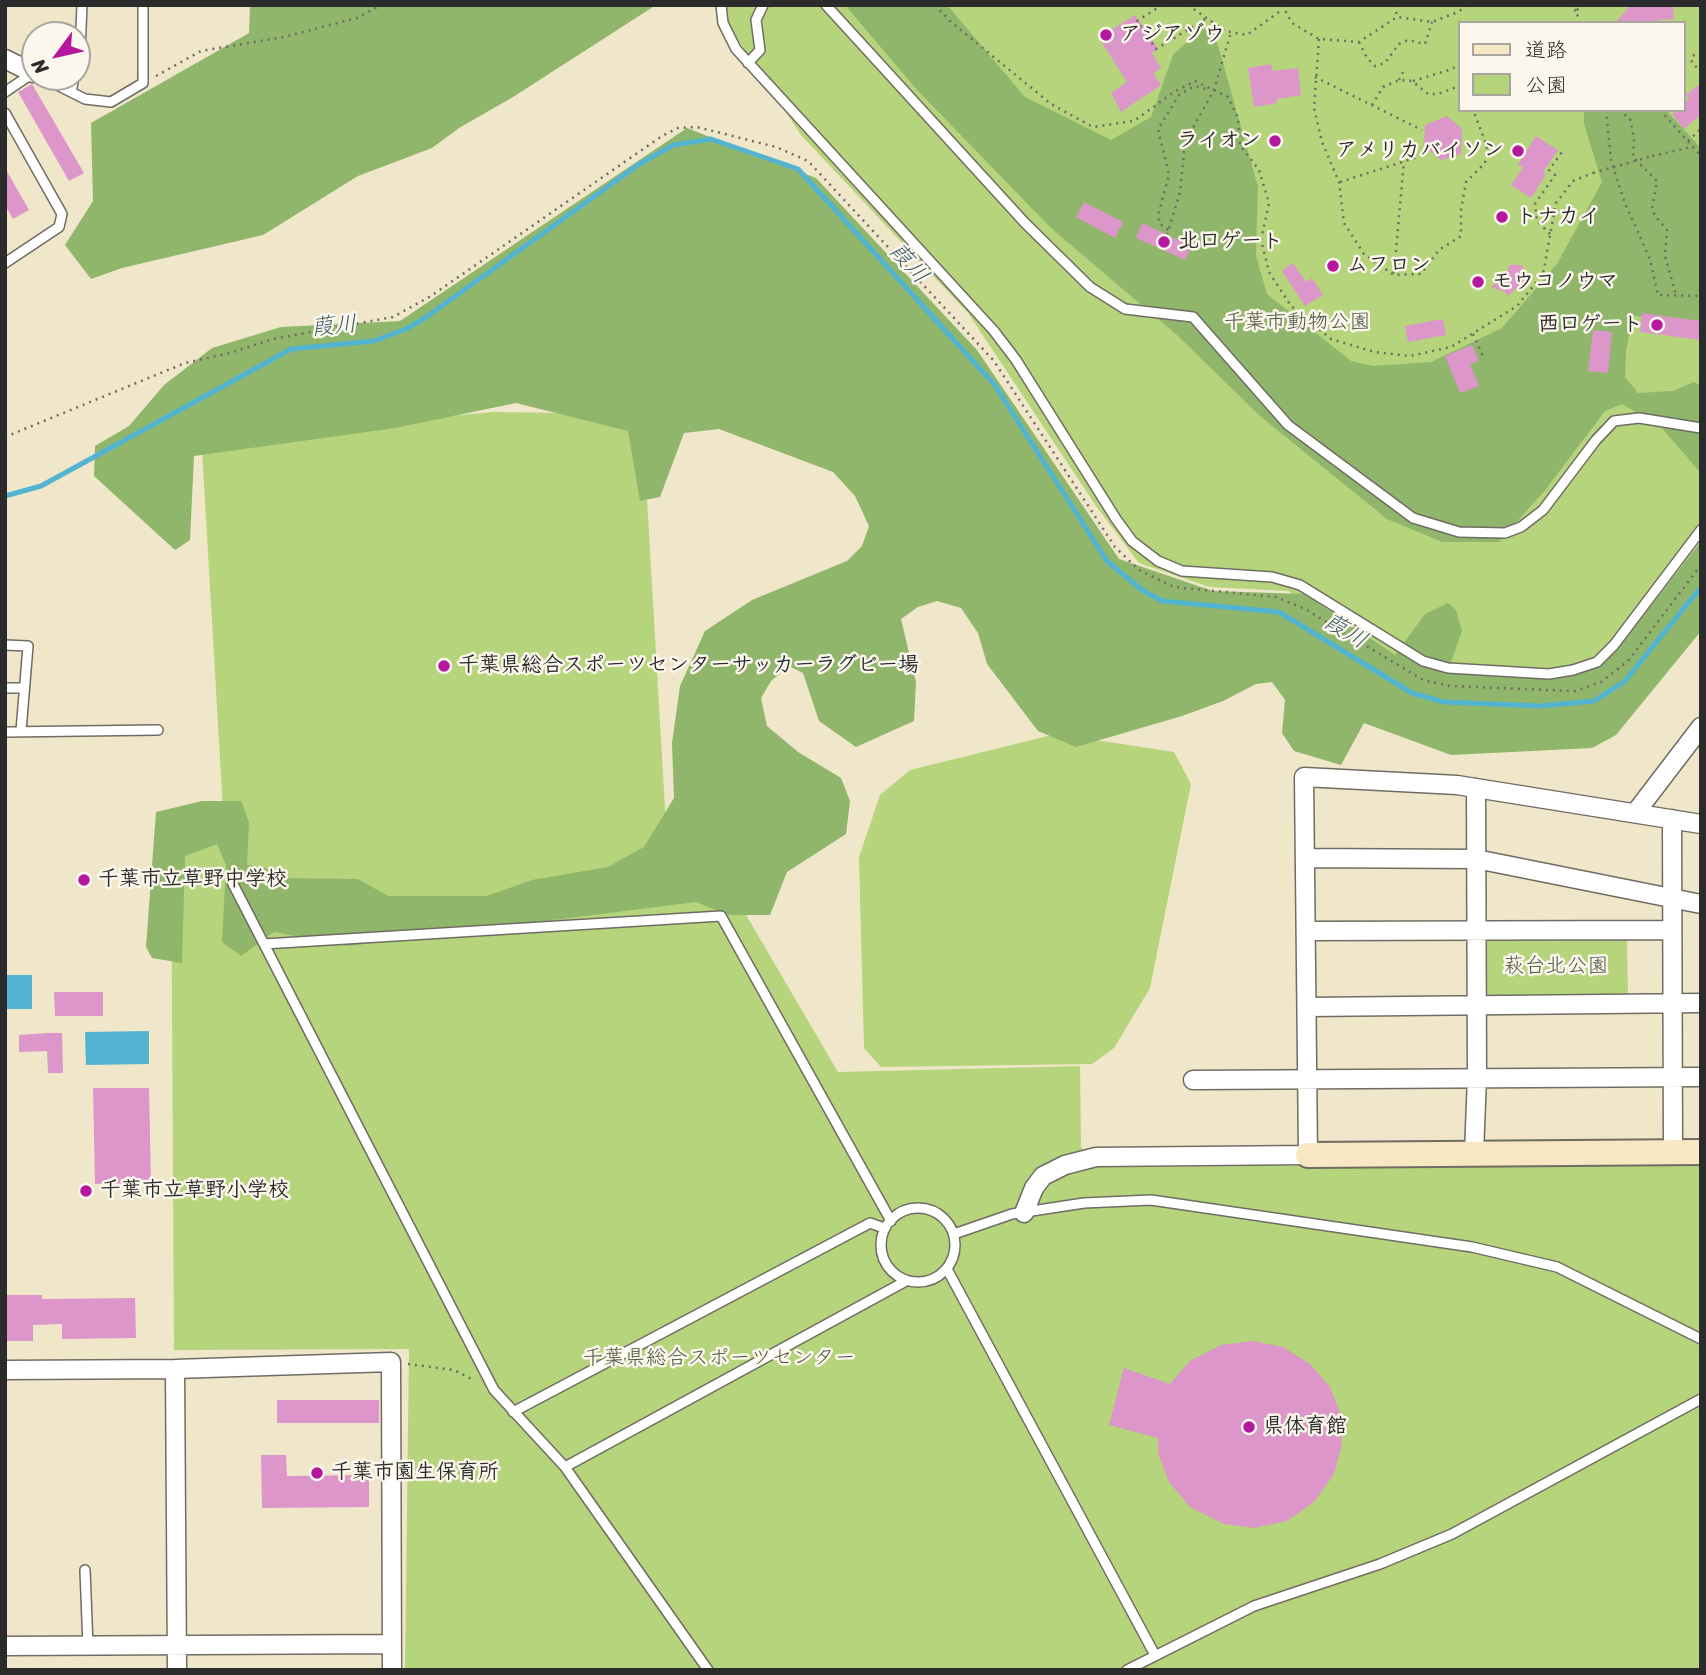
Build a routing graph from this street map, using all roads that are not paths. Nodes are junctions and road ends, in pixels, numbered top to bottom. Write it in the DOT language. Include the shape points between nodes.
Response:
graph roads {
  1 [pos="143,5"];
  2 [pos="721,5"];
  3 [pos="763,5"];
  4 [pos="826,5"];
  5 [pos="5,59"];
  6 [pos="748,63"];
  7 [pos="21,67"];
  8 [pos="21,83"];
  9 [pos="5,92"];
  10 [pos="71,92"];
  11 [pos="5,113"];
  12 [pos="5,263"];
  13 [pos="1701,428"];
  14 [pos="1701,530"];
  15 [pos="5,646"];
  16 [pos="5,688"];
  17 [pos="24,688"];
  18 [pos="158,730"];
  19 [pos="5,732"];
  20 [pos="21,732"];
  21 [pos="1698,736"];
  22 [pos="1476,788"];
  23 [pos="1636,812"];
  24 [pos="1672,820"];
  25 [pos="1701,824"];
  26 [pos="1305,858"];
  27 [pos="1476,859"];
  28 [pos="233,884"];
  29 [pos="1671,898"];
  30 [pos="1701,904"];
  31 [pos="1671,930"];
  32 [pos="1306,931"];
  33 [pos="1475,932"];
  34 [pos="264,944"];
  35 [pos="1673,1003"];
  36 [pos="1701,1003"];
  37 [pos="1476,1005"];
  38 [pos="1307,1007"];
  39 [pos="1477,1077"];
  40 [pos="1673,1077"];
  41 [pos="1701,1077"];
  42 [pos="1307,1078"];
  43 [pos="1193,1080"];
  44 [pos="1701,1152"];
  45 [pos="1474,1153"];
  46 [pos="1673,1153"];
  47 [pos="1308,1155"];
  48 [pos="1024,1213"];
  49 [pos="888,1225"];
  50 [pos="954,1234"];
  51 [pos="947,1269"];
  52 [pos="906,1281"];
  53 [pos="1701,1339"];
  54 [pos="175,1369"];
  55 [pos="5,1370"];
  56 [pos="1701,1399"];
  57 [pos="513,1412"];
  58 [pos="565,1467"];
  59 [pos="85,1570"];
  60 [pos="391,1644"];
  61 [pos="5,1646"];
  62 [pos="88,1646"];
  63 [pos="177,1646"];
  64 [pos="1155,1655"];
  65 [pos="177,1670"];
  66 [pos="391,1670"];
  67 [pos="708,1670"];
  68 [pos="1127,1670"];
  1 -- 10 [label="lane" via="142,83 111,102"];
  2 -- 6 [label="lane" via="723,23"];
  3 -- 6 [label="lane" via="756,20 760,51"];
  4 -- 13 [label="lane" via="1090,288 1125,309 1193,317 1288,425 1413,518 1460,532 1505,533 1543,510 1614,421 1639,418"];
  5 -- 7 [label="street"];
  6 -- 14 [label="lane" via="994,331 1116,520 1132,541 1158,561 1182,571 1272,577 1300,585 1423,661 1448,668 1549,674 1597,662"];
  8 -- 9 [label="lane"];
  11 -- 12 [label="lane" via="62,214 59,227"];
  15 -- 17 [label="lane" via="28,646"];
  16 -- 17 [label="lane"];
  17 -- 20 [label="lane"];
  18 -- 20 [label="lane"];
  19 -- 20 [label="lane"];
  21 -- 23 [label="street"];
  22 -- 23 [label="street"];
  22 -- 26 [label="street" via="1304,777"];
  22 -- 27 [label="street"];
  23 -- 24 [label="street"];
  24 -- 25 [label="street"];
  24 -- 29 [label="street"];
  26 -- 27 [label="street"];
  26 -- 32 [label="street"];
  27 -- 29 [label="street"];
  27 -- 33 [label="street"];
  28 -- 34 [label="lane"];
  29 -- 30 [label="street"];
  29 -- 31 [label="street"];
  31 -- 33 [label="street"];
  31 -- 35 [label="street"];
  32 -- 33 [label="street"];
  32 -- 38 [label="street"];
  33 -- 37 [label="street"];
  34 -- 49 [label="lane" via="721,916"];
  34 -- 57 [label="lane" via="494,1390"];
  35 -- 36 [label="street"];
  35 -- 37 [label="street"];
  35 -- 40 [label="street"];
  37 -- 38 [label="street"];
  37 -- 39 [label="street"];
  38 -- 42 [label="street"];
  39 -- 40 [label="street"];
  39 -- 42 [label="street"];
  39 -- 45 [label="street"];
  40 -- 41 [label="street"];
  40 -- 46 [label="street"];
  42 -- 43 [label="street"];
  42 -- 47 [label="street"];
  44 -- 46 [label="street"];
  45 -- 46 [label="street"];
  45 -- 47 [label="street"];
  47 -- 48 [label="street" via="1096,1157 1044,1176"];
  48 -- 50 [label="lane"];
  48 -- 53 [label="lane" via="1084,1203 1151,1200 1472,1247 1557,1268"];
  49 -- 50 [label="lane" via="906,1210 933,1210"];
  49 -- 52 [label="lane" via="880,1247 884,1261"];
  49 -- 57 [label="lane" via="870,1223"];
  50 -- 51 [label="lane" via="955,1256"];
  51 -- 52 [label="lane" via="931,1281"];
  51 -- 64 [label="lane"];
  52 -- 58 [label="lane"];
  54 -- 55 [label="street"];
  54 -- 60 [label="street" via="391,1363"];
  54 -- 63 [label="street"];
  56 -- 64 [label="lane" via="1452,1534 1380,1564 1254,1606"];
  57 -- 58 [label="lane"];
  58 -- 67 [label="lane"];
  59 -- 62 [label="lane"];
  60 -- 63 [label="street"];
  60 -- 66 [label="street"];
  61 -- 62 [label="street"];
  62 -- 63 [label="street"];
  63 -- 65 [label="street"];
  64 -- 68 [label="lane"];
}
